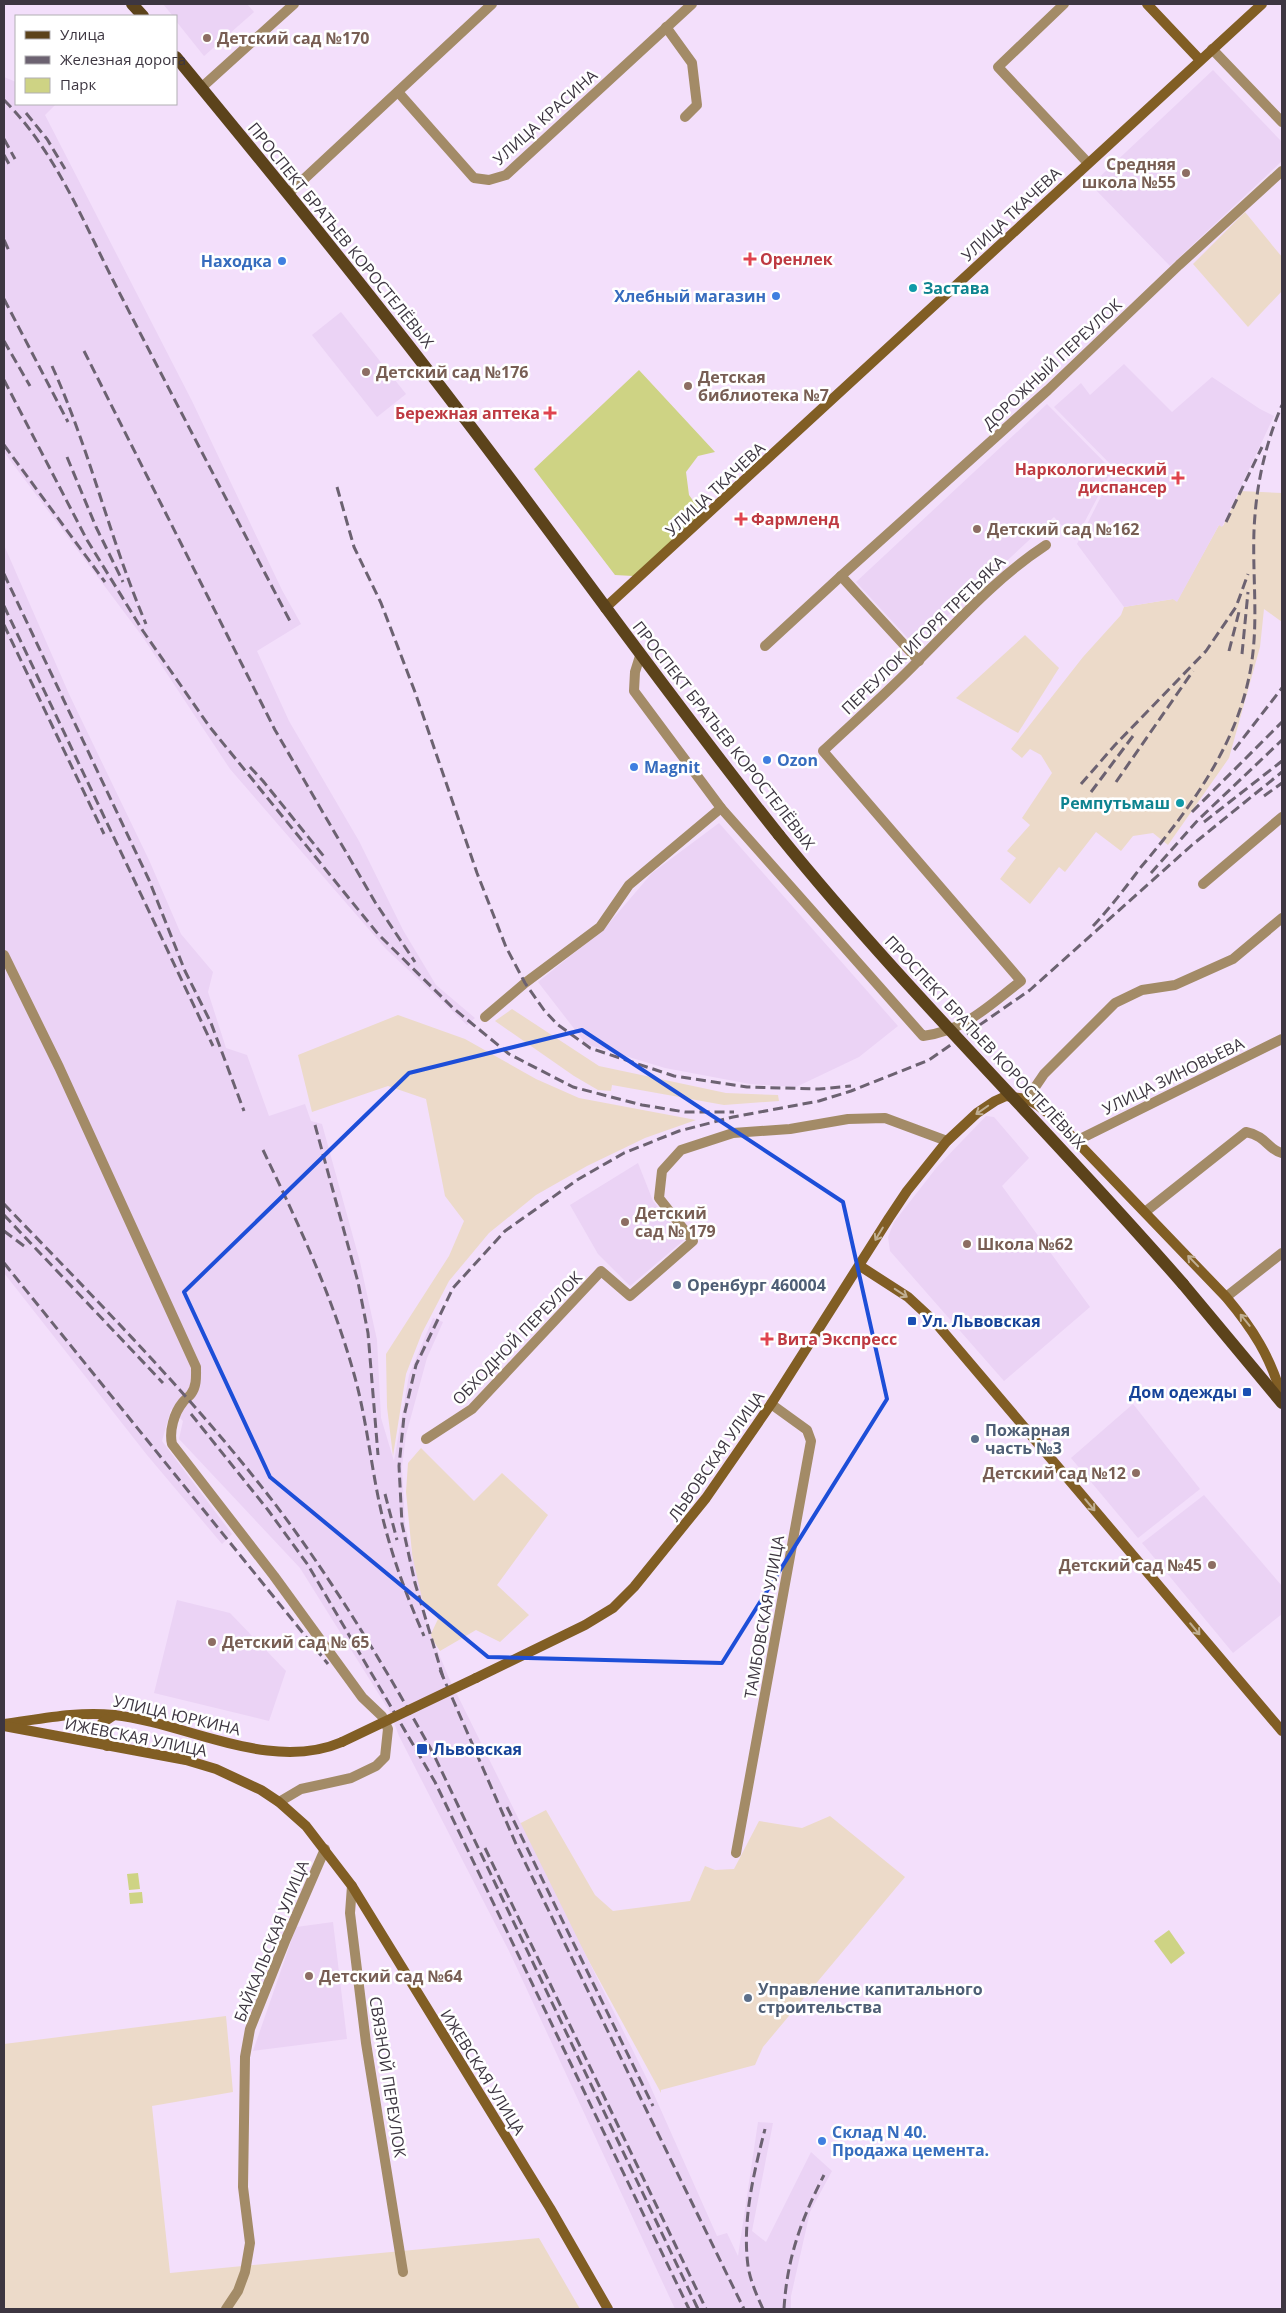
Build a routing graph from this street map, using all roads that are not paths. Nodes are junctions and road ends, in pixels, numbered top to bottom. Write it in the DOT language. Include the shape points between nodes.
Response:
graph roads {
  1 [pos="132,4"];
  2 [pos="294,4"];
  3 [pos="492,4"];
  4 [pos="692,4"];
  5 [pos="1064,4"];
  6 [pos="1147,4"];
  7 [pos="1262,4"];
  8 [pos="142,15"];
  9 [pos="666,27"];
  10 [pos="1212,49"];
  11 [pos="178,59"];
  12 [pos="1200,60"];
  13 [pos="201,88"];
  14 [pos="398,92"];
  15 [pos="685,117"];
  16 [pos="1282,122"];
  17 [pos="1088,163"];
  18 [pos="1282,171"];
  19 [pos="289,193"];
  20 [pos="1046,545"];
  21 [pos="841,576"];
  22 [pos="605,608"];
  23 [pos="765,646"];
  24 [pos="640,656"];
  25 [pos="919,661"];
  26 [pos="721,808"];
  27 [pos="1282,817"];
  28 [pos="1203,884"];
  29 [pos="1282,918"];
  30 [pos="4,955"];
  31 [pos="485,1017"];
  32 [pos="1282,1039"];
  33 [pos="1027,1099"];
  34 [pos="1076,1140"];
  35 [pos="948,1141"];
  36 [pos="1282,1153"];
  37 [pos="1146,1212"];
  38 [pos="1282,1253"];
  39 [pos="860,1266"];
  40 [pos="1226,1296"];
  41 [pos="1262,1346"];
  42 [pos="1248,1360"];
  43 [pos="1282,1397"];
  44 [pos="1282,1403"];
  45 [pos="772,1404"];
  46 [pos="426,1439"];
  47 [pos="116,1715"];
  48 [pos="4,1725"];
  49 [pos="1282,1731"];
  50 [pos="342,1742"];
  51 [pos="107,1746"];
  52 [pos="279,1802"];
  53 [pos="326,1849"];
  54 [pos="736,1853"];
  55 [pos="352,1886"];
  56 [pos="403,2272"];
  57 [pos="226,2309"];
  58 [pos="608,2309"];
  1 -- 8 [label="main road"];
  2 -- 13 [label="street"];
  3 -- 14 [label="street"];
  4 -- 9 [label="street, УЛИЦА КРАСИНА"];
  5 -- 17 [label="street" via="998,67"];
  6 -- 12 [label="main road"];
  7 -- 10 [label="main road, УЛИЦА ТКАЧЕВА"];
  9 -- 14 [label="street, УЛИЦА КРАСИНА" via="506,175 489,180 474,178"];
  9 -- 15 [label="street" via="692,63 697,105"];
  10 -- 12 [label="main road, УЛИЦА ТКАЧЕВА"];
  10 -- 16 [label="street"];
  11 -- 13 [label="main road, ПРОСПЕКТ БРАТЬЕВ КОРОСТЕЛЁВЫХ"];
  12 -- 17 [label="main road, УЛИЦА ТКАЧЕВА"];
  13 -- 19 [label="main road, ПРОСПЕКТ БРАТЬЕВ КОРОСТЕЛЁВЫХ"];
  14 -- 19 [label="street"];
  17 -- 22 [label="main road, УЛИЦА ТКАЧЕВА"];
  18 -- 21 [label="street, ДОРОЖНЫЙ ПЕРЕУЛОК" via="1048,390"];
  19 -- 22 [label="main road, ПРОСПЕКТ БРАТЬЕВ КОРОСТЕЛЁВЫХ" via="446,393"];
  20 -- 25 [label="street, ПЕРЕУЛОК ИГОРЯ ТРЕТЬЯКА" via="990,588"];
  21 -- 23 [label="street, ДОРОЖНЫЙ ПЕРЕУЛОК"];
  21 -- 25 [label="street"];
  22 -- 24 [label="main road, ПРОСПЕКТ БРАТЬЕВ КОРОСТЕЛЁВЫХ"];
  24 -- 26 [label="street" via="634,692"];
  24 -- 42 [label="main road, ПРОСПЕКТ БРАТЬЕВ КОРОСТЕЛЁВЫХ, bridge" via="846,916 1116,1207"];
  25 -- 26 [label="street, ПЕРЕУЛОК ИГОРЯ ТРЕТЬЯКА" via="823,751 1021,981 964,1025 944,1033 923,1036"];
  26 -- 31 [label="street" via="634,880 600,926"];
  27 -- 28 [label="street"];
  29 -- 33 [label="street" via="1233,959 1175,985 1142,990 1115,1003 1044,1074"];
  30 -- 52 [label="street" via="60,1068 196,1367 192,1393 182,1403 172,1425 172,1444 362,1697 382,1716 388,1730 385,1756 376,1766 351,1778 301,1789"];
  32 -- 34 [label="street, УЛИЦА ЗИНОВЬЕВА"];
  33 -- 34 [label="main road, ПРОСПЕКТ БРАТЬЕВ КОРОСТЕЛЁВЫХ"];
  33 -- 35 [label="main road, ЛЬВОВСКАЯ УЛИЦА, one-way" via="1006,1096 995,1101 977,1113"];
  34 -- 37 [label="main road, ПРОСПЕКТ БРАТЬЕВ КОРОСТЕЛЁВЫХ"];
  35 -- 39 [label="main road, ЛЬВОВСКАЯ УЛИЦА, one-way" via="903,1197"];
  35 -- 46 [label="street, ОБХОДНОЙ ПЕРЕУЛОК" via="885,1118 848,1119 790,1129 733,1133 682,1150 662,1171 659,1198 693,1242 630,1296 601,1271 472,1409"];
  36 -- 37 [label="street" via="1276,1152 1258,1134 1246,1132"];
  40 -- 37 [label="main road, ПРОСПЕКТ БРАТЬЕВ КОРОСТЕЛЁВЫХ, one-way"];
  38 -- 40 [label="street"];
  39 -- 45 [label="main road, ЛЬВОВСКАЯ УЛИЦА"];
  39 -- 49 [label="main road, one-way" via="908,1297 935,1322"];
  41 -- 40 [label="main road, ПРОСПЕКТ БРАТЬЕВ КОРОСТЕЛЁВЫХ, one-way"];
  41 -- 42 [label="main road" via="1259,1354"];
  41 -- 43 [label="main road, ПРОСПЕКТ БРАТЬЕВ КОРОСТЕЛЁВЫХ"];
  42 -- 44 [label="main road, ПРОСПЕКТ БРАТЬЕВ КОРОСТЕЛЁВЫХ"];
  45 -- 50 [label="main road, ЛЬВОВСКАЯ УЛИЦА, bridge" via="696,1512 624,1598 603,1615"];
  45 -- 54 [label="street, ТАМБОВСКАЯ УЛИЦА" via="807,1430 811,1441"];
  47 -- 48 [label="main road, УЛИЦА ЮРКИНА" via="83,1713"];
  47 -- 50 [label="main road, УЛИЦА ЮРКИНА" via="271,1751 311,1750"];
  47 -- 51 [label="main road" via="102,1723 102,1738"];
  48 -- 51 [label="main road, ИЖЕВСКАЯ УЛИЦА"];
  51 -- 52 [label="main road, ИЖЕВСКАЯ УЛИЦА" via="216,1768"];
  52 -- 53 [label="main road, ИЖЕВСКАЯ УЛИЦА"];
  53 -- 55 [label="main road, ИЖЕВСКАЯ УЛИЦА"];
  53 -- 57 [label="street, БАЙКАЛЬСКАЯ УЛИЦА" via="250,2029 245,2057 243,2187 250,2243 238,2292"];
  55 -- 56 [label="street, СВЯЗНОЙ ПЕРЕУЛОК" via="350,1913 365,2034"];
  55 -- 58 [label="main road, ИЖЕВСКАЯ УЛИЦА" via="550,2208"];
}
